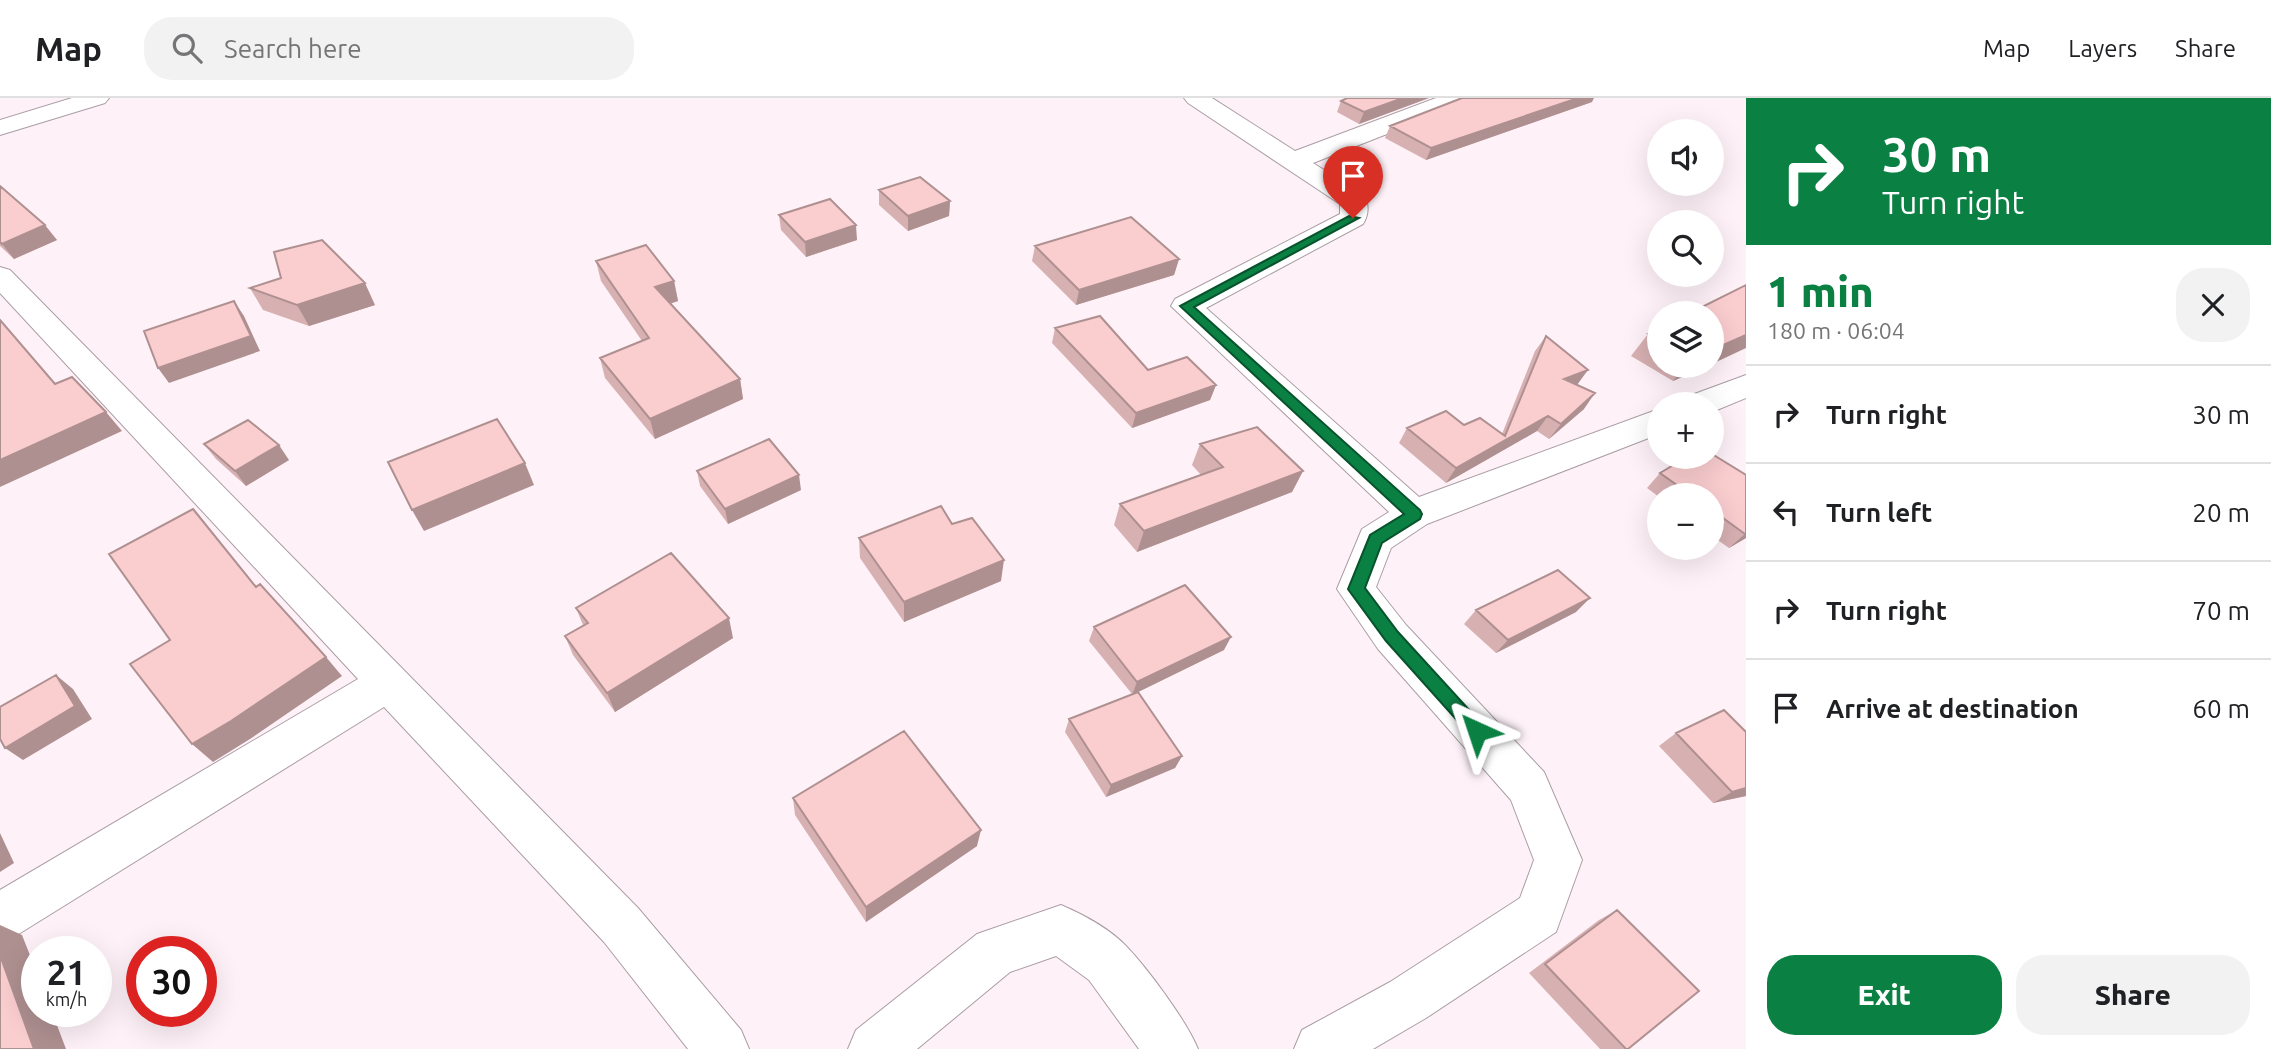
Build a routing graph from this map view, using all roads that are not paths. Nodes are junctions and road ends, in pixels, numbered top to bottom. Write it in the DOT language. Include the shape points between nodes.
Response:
graph roads {
  1 [pos="97,98"];
  2 [pos="1196,98"];
  3 [pos="1458,98"];
  4 [pos="0,128"];
  5 [pos="1296,160"];
  6 [pos="0,276"];
  7 [pos="1746,386"];
  8 [pos="1724,395"];
  9 [pos="1647,426"];
  10 [pos="1414,514"];
  11 [pos="388,682"];
  12 [pos="0,918"];
  13 [pos="722,1049"];
  14 [pos="875,1049"];
  15 [pos="1171,1049"];
  16 [pos="1321,1049"];
  1 -- 4 [label="street"];
  2 -- 5 [label="street"];
  3 -- 5 [label="street"];
  5 -- 10 [label="street" via="1354,201 1353,218 1186,306"];
  6 -- 11 [label="street"];
  7 -- 8 [label="street"];
  9 -- 10 [label="street"];
  10 -- 16 [label="street" via="1375,540 1356,589 1392,636 1528,787 1558,860 1539,915 1408,1000"];
  11 -- 12 [label="street"];
  11 -- 13 [label="street" via="621,925"];
  14 -- 15 [label="street" via="995,952 1061,930 1107,962"];
}
